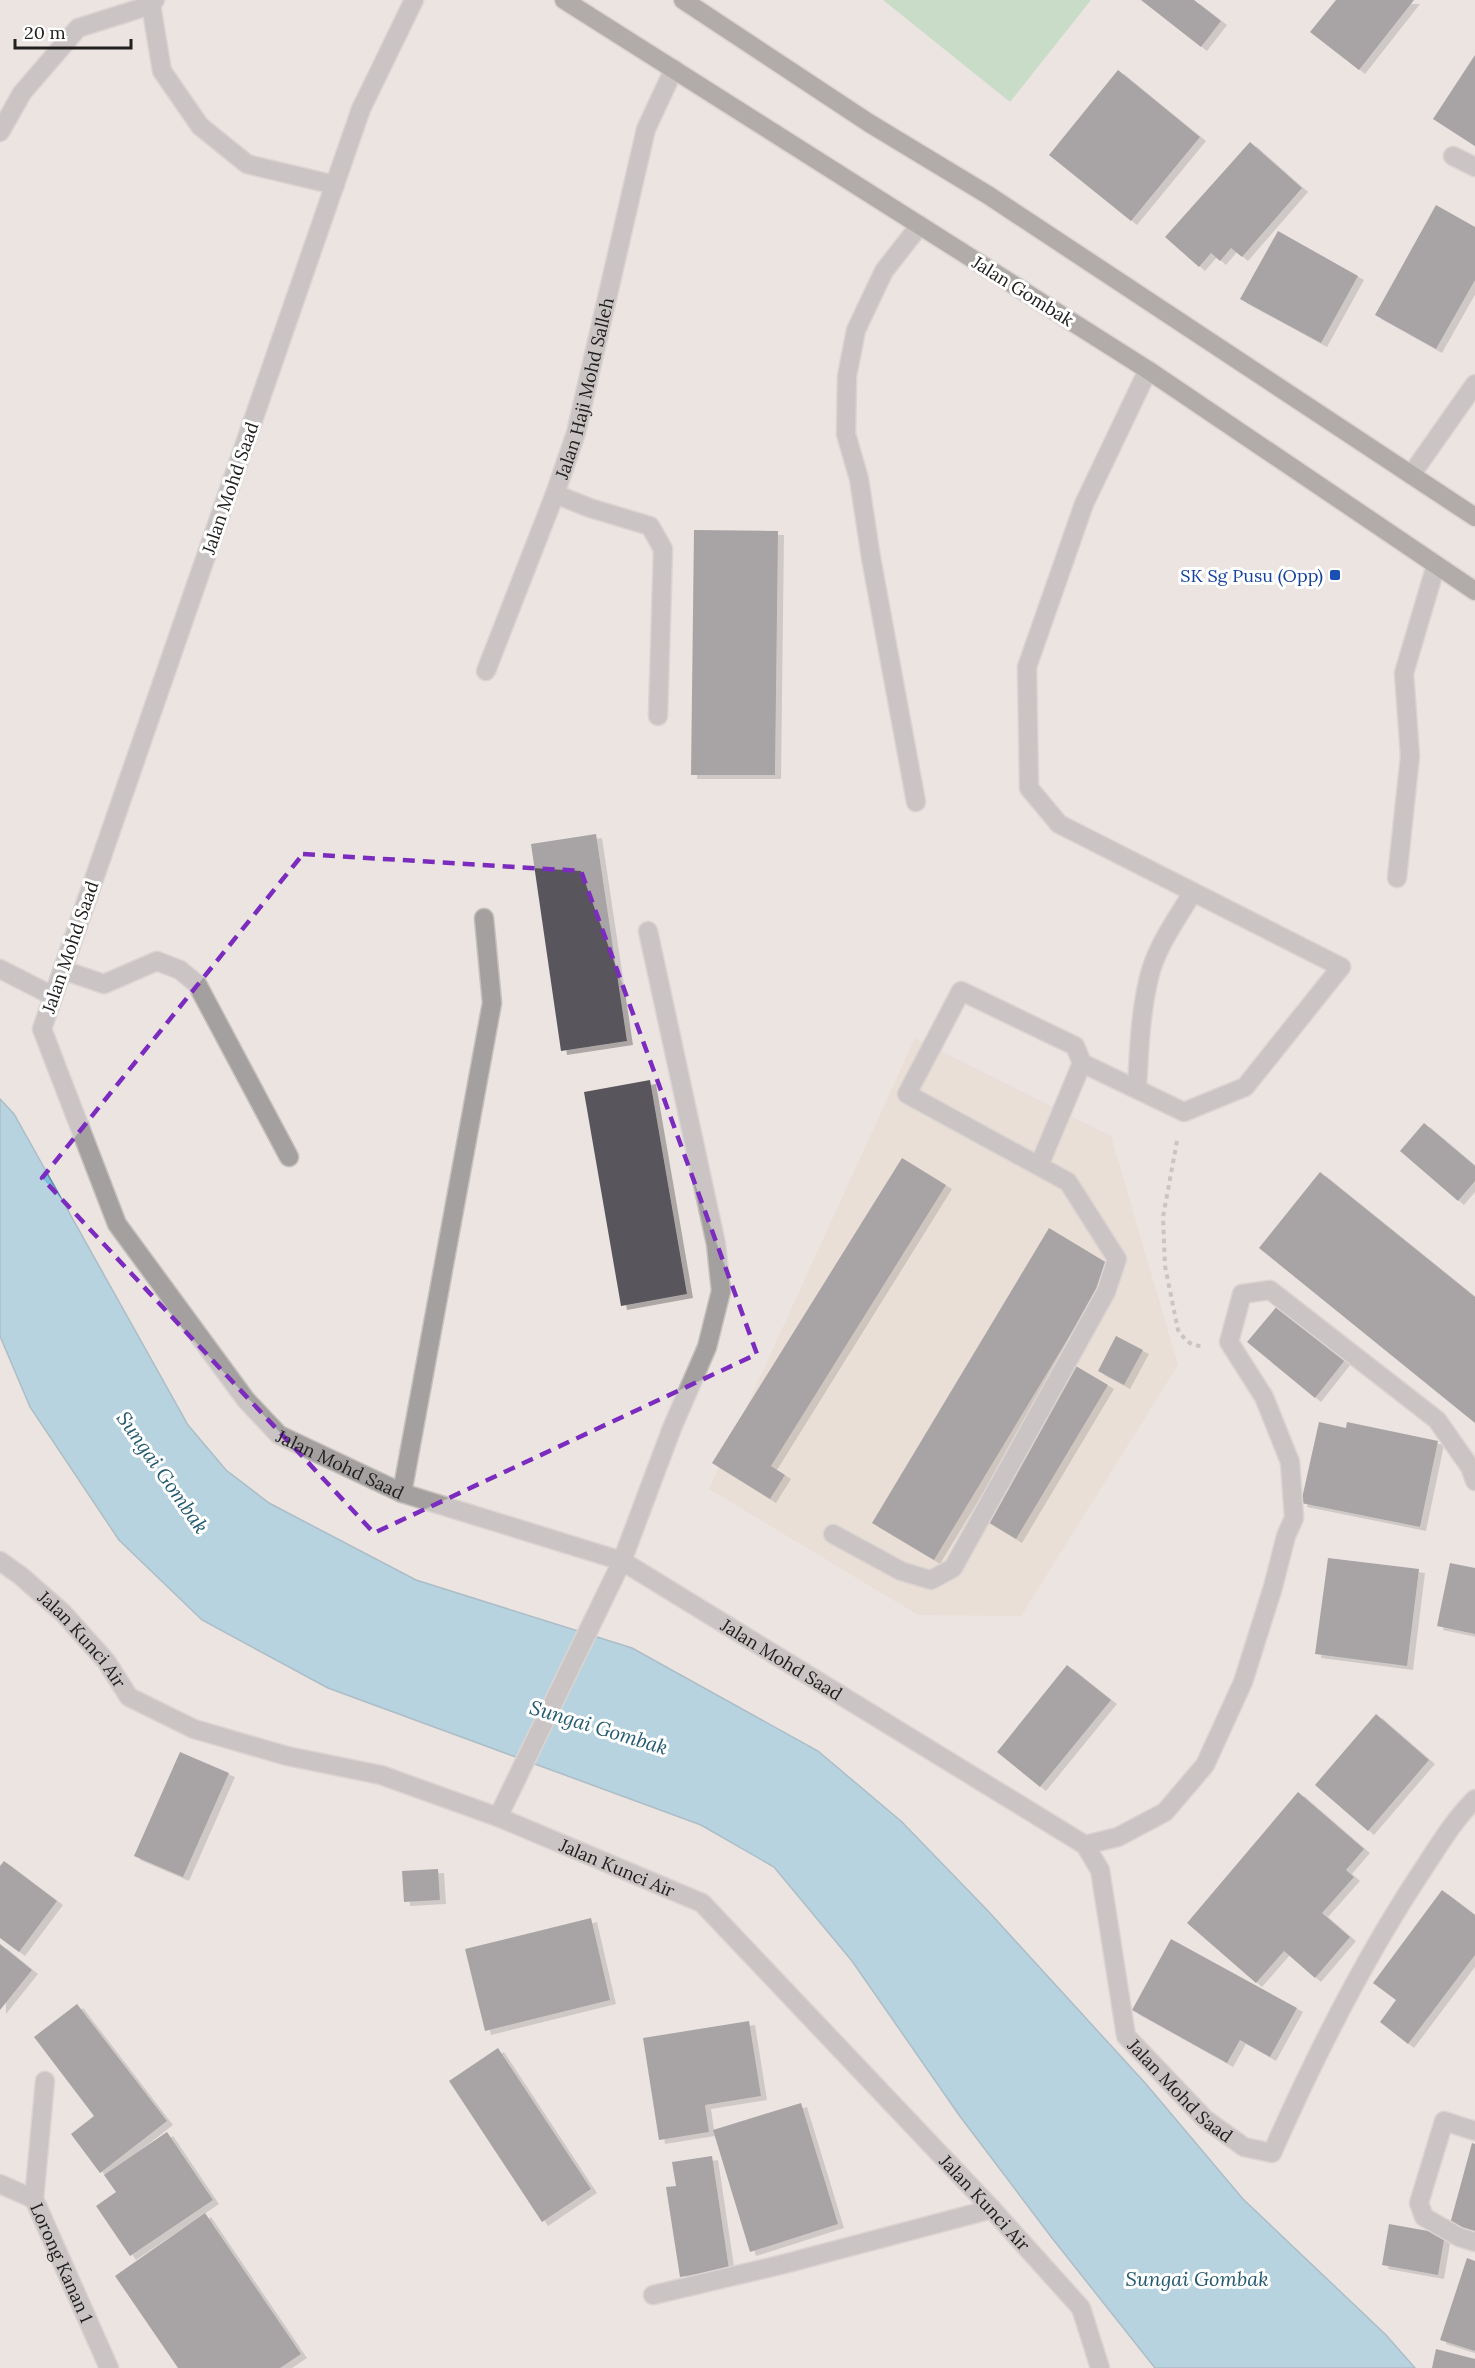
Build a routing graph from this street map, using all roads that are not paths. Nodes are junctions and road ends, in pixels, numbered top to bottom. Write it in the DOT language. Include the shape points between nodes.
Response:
graph roads {
  1 [pos="414,0"];
  2 [pos="564,0"];
  3 [pos="683,0"];
  4 [pos="153,2"];
  5 [pos="674,69"];
  6 [pos="0,132"];
  7 [pos="1453,156"];
  8 [pos="1475,168"];
  9 [pos="335,185"];
  10 [pos="920,225"];
  11 [pos="1148,370"];
  12 [pos="1475,384"];
  13 [pos="1410,475"];
  14 [pos="555,494"];
  15 [pos="1475,517"];
  16 [pos="1436,565"];
  17 [pos="1475,591"];
  18 [pos="486,671"];
  19 [pos="658,716"];
  20 [pos="916,802"];
  21 [pos="1397,878"];
  22 [pos="1193,892"];
  23 [pos="484,918"];
  24 [pos="648,931"];
  25 [pos="0,969"];
  26 [pos="63,970"];
  27 [pos="53,996"];
  28 [pos="1082,1063"];
  29 [pos="1137,1088"];
  30 [pos="289,1157"];
  31 [pos="1039,1166"];
  32 [pos="1475,1481"];
  33 [pos="402,1493"];
  34 [pos="833,1534"];
  35 [pos="0,1561"];
  36 [pos="619,1567"];
  37 [pos="1475,1799"];
  38 [pos="498,1817"];
  39 [pos="1085,1845"];
  40 [pos="45,2081"];
  41 [pos="1475,2131"];
  42 [pos="0,2184"];
  43 [pos="34,2199"];
  44 [pos="992,2209"];
  45 [pos="1475,2242"];
  46 [pos="653,2295"];
  47 [pos="109,2368"];
  48 [pos="1100,2368"];
  1 -- 9 [label="street, Jalan Mohd Saad" via="361,110"];
  2 -- 5 [label="main road, Jalan Gombak"];
  3 -- 13 [label="main road" via="869,123 988,195"];
  4 -- 6 [label="street" via="78,28 22,93"];
  4 -- 9 [label="street" via="162,71 200,126 247,164"];
  5 -- 10 [label="main road, Jalan Gombak"];
  5 -- 14 [label="street, Jalan Haji Mohd Salleh" via="646,129 576,433"];
  7 -- 8 [label="street"];
  9 -- 26 [label="street, Jalan Mohd Saad"];
  10 -- 11 [label="main road, Jalan Gombak"];
  10 -- 20 [label="street" via="884,271 856,330 848,376 846,434 858,479"];
  11 -- 16 [label="main road, Jalan Gombak"];
  11 -- 22 [label="street" via="1084,504 1027,667 1029,788 1059,824"];
  12 -- 13 [label="street"];
  13 -- 15 [label="main road"];
  14 -- 18 [label="street"];
  14 -- 19 [label="street, Jalan Haji Mohd Salleh" via="650,526 663,549"];
  16 -- 17 [label="main road, Jalan Gombak"];
  16 -- 21 [label="street" via="1404,673 1410,756"];
  22 -- 29 [label="street" via="1165,938 1148,980"];
  22 -- 29 [label="street" via="1341,967 1245,1087 1184,1112"];
  23 -- 33 [label="street" via="492,1003"];
  24 -- 36 [label="street" via="716,1244 721,1291 707,1347"];
  25 -- 27 [label="street"];
  26 -- 27 [label="street, Jalan Mohd Saad"];
  26 -- 30 [label="street" via="104,984 157,961 180,970 196,984"];
  27 -- 33 [label="street, Jalan Mohd Saad" via="42,1029 117,1224 246,1400 279,1435"];
  28 -- 29 [label="street"];
  28 -- 31 [label="street"];
  28 -- 31 [label="street" via="1075,1046 961,991 907,1094"];
  31 -- 34 [label="street" via="1068,1182 1117,1259 1106,1292 953,1568 931,1580 901,1571"];
  32 -- 39 [label="street" via="1470,1467 1437,1420 1270,1290 1242,1294 1229,1342 1264,1397 1290,1462 1294,1518 1243,1682 1205,1765 1165,1812 1118,1837"];
  33 -- 36 [label="street, Jalan Mohd Saad"];
  35 -- 38 [label="street, Jalan Kunci Air" via="63,1613 106,1660 129,1697 194,1730 287,1756 381,1775"];
  36 -- 38 [label="street"];
  36 -- 39 [label="street, Jalan Mohd Saad"];
  37 -- 39 [label="street, Jalan Mohd Saad" via="1459,1815 1394,1914 1340,2011 1272,2152 1244,2147 1205,2120 1126,2036 1100,1870"];
  38 -- 44 [label="street, Jalan Kunci Air" via="702,1903"];
  40 -- 43 [label="street, Lorong Kanan 1"];
  41 -- 45 [label="street" via="1444,2121 1419,2203 1424,2217"];
  42 -- 43 [label="street"];
  43 -- 47 [label="street, Lorong Kanan 1"];
  44 -- 46 [label="street"];
  44 -- 48 [label="street, Jalan Kunci Air" via="1081,2308"];
}
